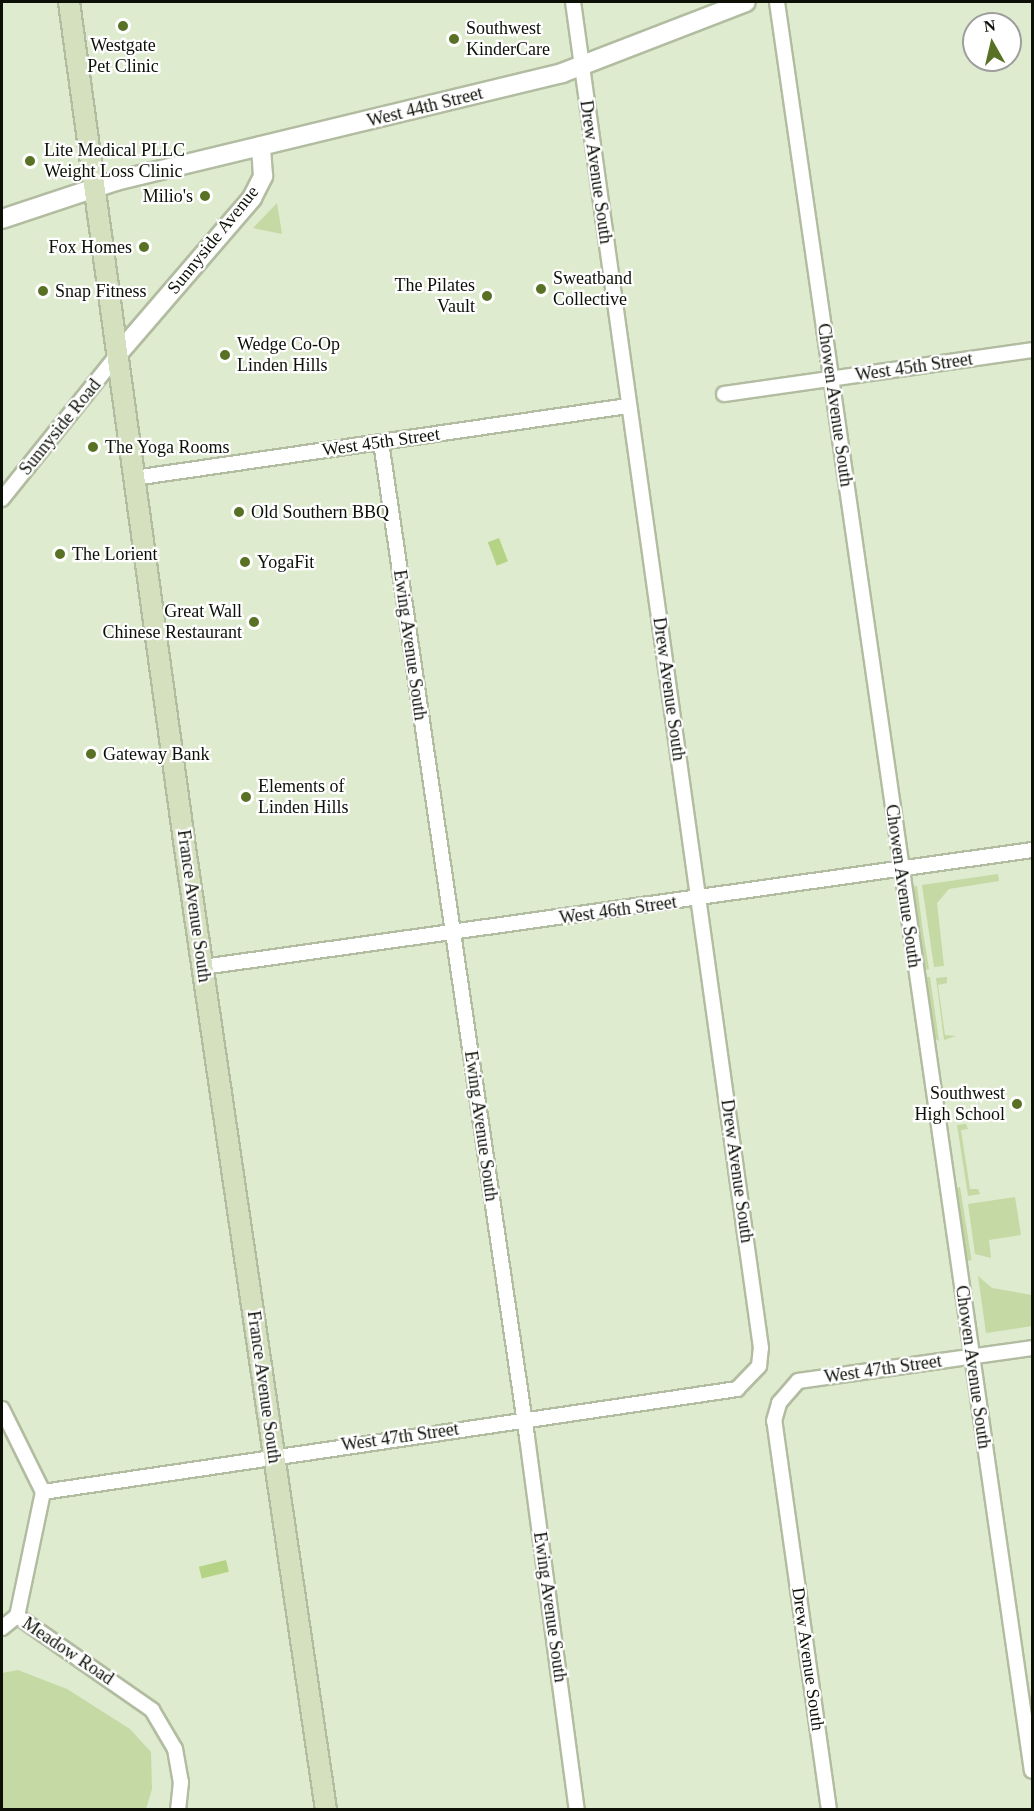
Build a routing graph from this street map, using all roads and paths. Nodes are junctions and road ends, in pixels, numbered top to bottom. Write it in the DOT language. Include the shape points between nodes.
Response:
graph roads {
  1 [pos="69,2"];
  2 [pos="573,2"];
  3 [pos="746,2"];
  4 [pos="777,2"];
  5 [pos="582,66"];
  6 [pos="261,146"];
  7 [pos="96,188"];
  8 [pos="2,219"];
  9 [pos="1032,350"];
  10 [pos="118,354"];
  11 [pos="831,378"];
  12 [pos="724,394"];
  13 [pos="628,406"];
  14 [pos="381,442"];
  15 [pos="134,478"];
  16 [pos="2,499"];
  17 [pos="1032,850"];
  18 [pos="900,869"];
  19 [pos="699,898"];
  20 [pos="452,932"];
  21 [pos="203,967"];
  22 [pos="1032,1348"];
  23 [pos="972,1356"];
  24 [pos="752,1375"];
  25 [pos="779,1403"];
  26 [pos="2,1409"];
  27 [pos="524,1419"];
  28 [pos="273,1455"];
  29 [pos="43,1492"];
  30 [pos="17,1616"];
  31 [pos="2,1628"];
  32 [pos="1032,1771"];
  33 [pos="178,1809"];
  34 [pos="326,1809"];
  35 [pos="577,1809"];
  36 [pos="829,1809"];
  1 -- 7 [label="main road, France Avenue South"];
  2 -- 5 [label="street, Drew Avenue South"];
  3 -- 5 [label="street, West 44th Street"];
  4 -- 11 [label="street, Chowen Avenue South"];
  5 -- 6 [label="street, West 44th Street"];
  5 -- 13 [label="street, Drew Avenue South"];
  6 -- 7 [label="street, West 44th Street"];
  6 -- 10 [label="street, Sunnyside Avenue" via="263,176 252,198"];
  7 -- 8 [label="street, West 44th Street"];
  7 -- 10 [label="main road, France Avenue South"];
  9 -- 11 [label="street, West 45th Street"];
  10 -- 15 [label="main road, France Avenue South"];
  10 -- 16 [label="street, Sunnyside Road"];
  11 -- 12 [label="street, West 45th Street"];
  11 -- 18 [label="street, Chowen Avenue South"];
  13 -- 14 [label="street, West 45th Street"];
  13 -- 19 [label="street, Drew Avenue South"];
  14 -- 15 [label="street, West 45th Street"];
  14 -- 20 [label="street, Ewing Avenue South"];
  15 -- 21 [label="main road, France Avenue South"];
  17 -- 18 [label="street, West 46th Street"];
  18 -- 19 [label="street, West 46th Street"];
  18 -- 23 [label="street, Chowen Avenue South"];
  19 -- 20 [label="street, West 46th Street"];
  19 -- 24 [label="street, Drew Avenue South" via="761,1348"];
  20 -- 21 [label="street, West 46th Street"];
  20 -- 27 [label="street, Ewing Avenue South"];
  21 -- 28 [label="main road, France Avenue South"];
  22 -- 23 [label="street, West 47th Street"];
  23 -- 25 [label="street, West 47th Street" via="798,1381"];
  23 -- 32 [label="street, Chowen Avenue South"];
  24 -- 27 [label="street, West 47th Street" via="736,1389"];
  25 -- 36 [label="street, Drew Avenue South" via="774,1422"];
  26 -- 29 [label="street"];
  27 -- 28 [label="street, West 47th Street"];
  27 -- 35 [label="street, Ewing Avenue South"];
  28 -- 29 [label="street, West 47th Street"];
  28 -- 34 [label="main road, France Avenue South"];
  29 -- 30 [label="street, Meadow Road"];
  30 -- 31 [label="street"];
  30 -- 33 [label="street, Meadow Road" via="152,1710 175,1749 181,1782"];
}
